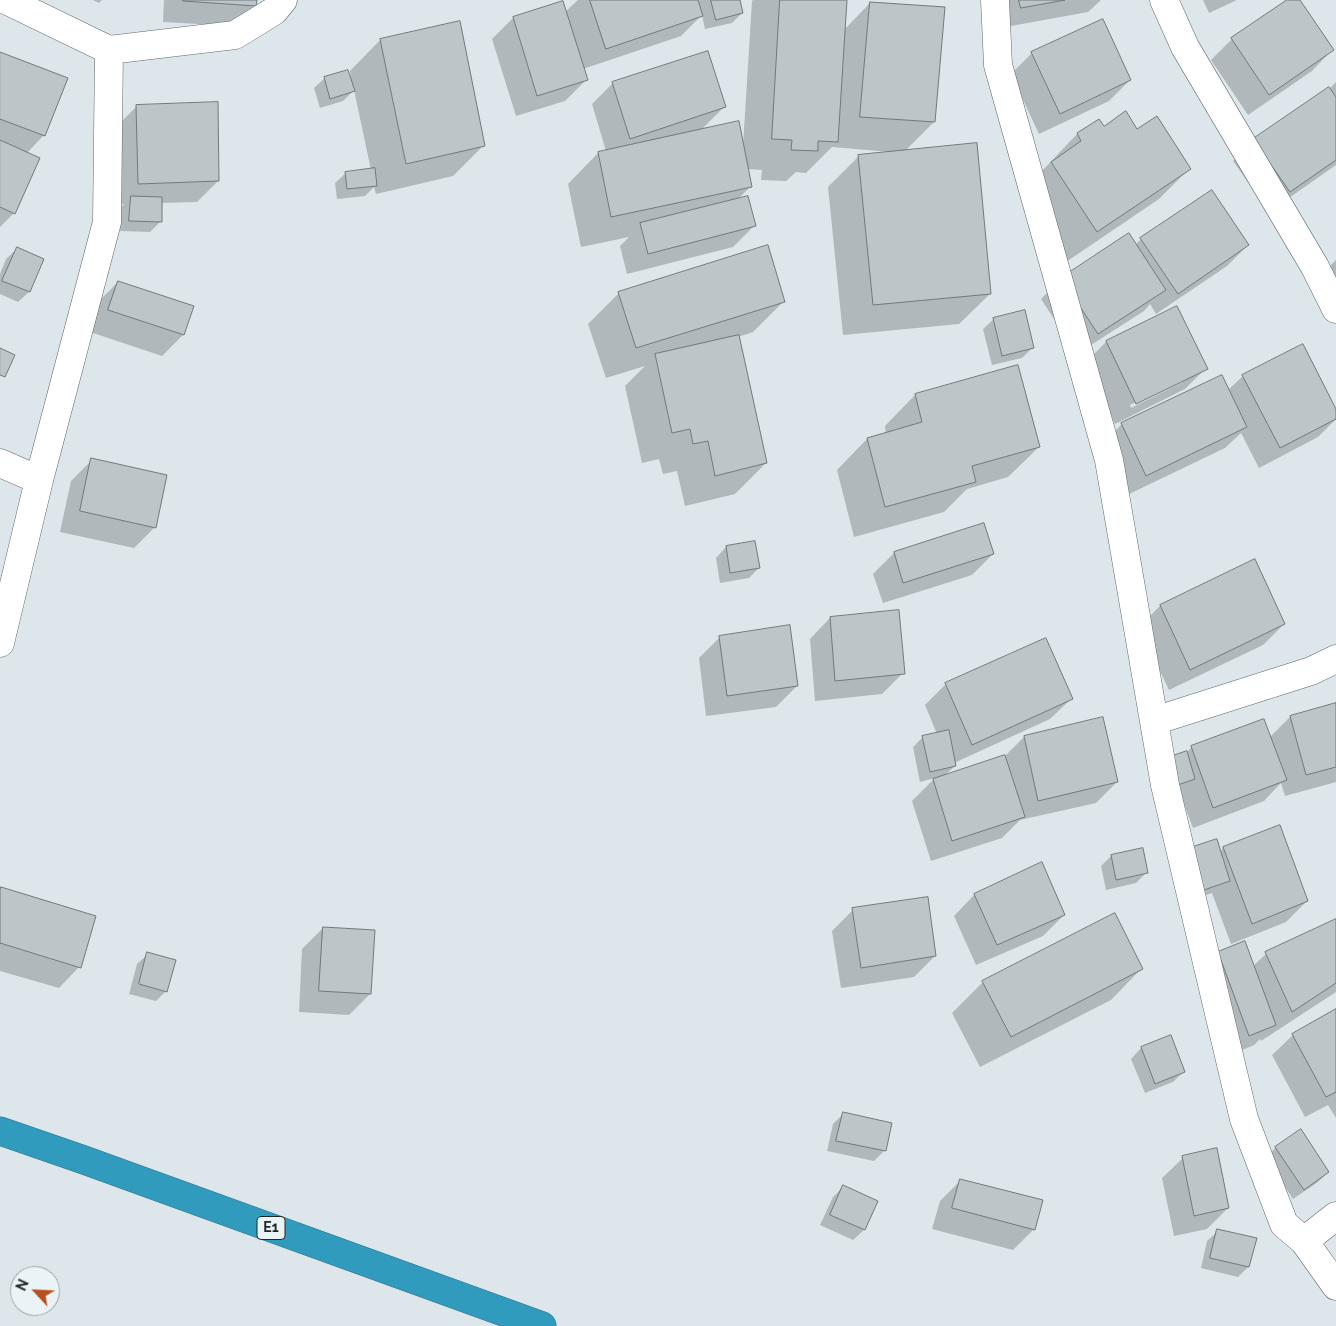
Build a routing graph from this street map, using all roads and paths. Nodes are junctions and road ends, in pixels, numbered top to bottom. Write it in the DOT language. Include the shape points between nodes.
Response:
graph roads {
  1 [pos="6,0"];
  2 [pos="283,0"];
  3 [pos="995,0"];
  4 [pos="1164,0"];
  5 [pos="109,50"];
  6 [pos="1336,309"];
  7 [pos="0,463"];
  8 [pos="39,480"];
  9 [pos="0,643"];
  10 [pos="1336,659"];
  11 [pos="1154,721"];
  12 [pos="0,1131"];
  13 [pos="1336,1216"];
  14 [pos="1304,1241"];
  15 [pos="1336,1286"];
  16 [pos="542,1326"];
  1 -- 5 [label="street"];
  2 -- 5 [label="street" via="274,11 235,35"];
  3 -- 11 [label="street" via="998,66 1109,460"];
  4 -- 6 [label="street" via="1185,47 1316,267"];
  5 -- 8 [label="street" via="107,222"];
  7 -- 8 [label="street"];
  8 -- 9 [label="street"];
  10 -- 11 [label="street" via="1311,671"];
  11 -- 14 [label="street" via="1165,785 1244,1119 1284,1224"];
  12 -- 16 [label="highway, E1"];
  13 -- 14 [label="street"];
  14 -- 15 [label="street"];
}
